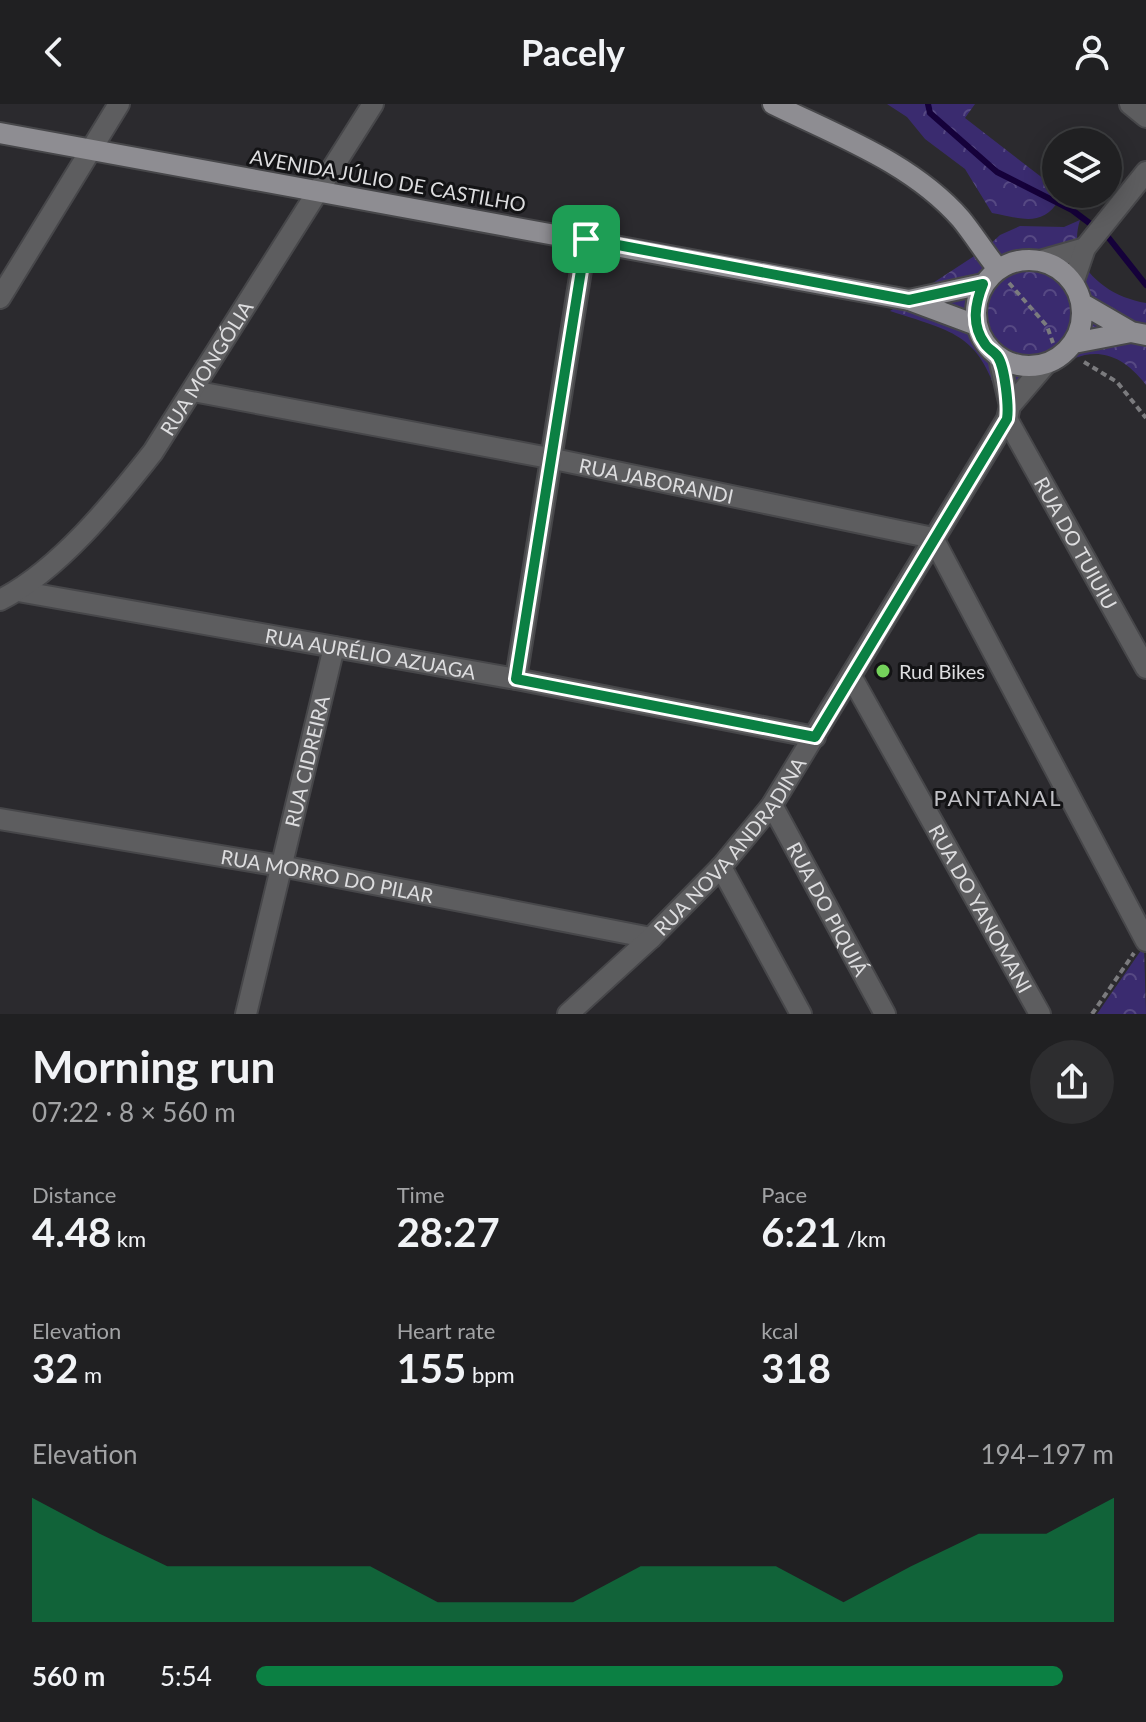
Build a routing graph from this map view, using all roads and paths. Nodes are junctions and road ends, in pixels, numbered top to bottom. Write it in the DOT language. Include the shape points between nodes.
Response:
graph roads {
  1 [pos="119,104"];
  2 [pos="373,104"];
  3 [pos="773,104"];
  4 [pos="1130,104"];
  5 [pos="1146,117"];
  6 [pos="0,133"];
  7 [pos="90,150"];
  8 [pos="1146,172"];
  9 [pos="319,192"];
  10 [pos="586,239"];
  11 [pos="1087,246"];
  12 [pos="1043,260"];
  13 [pos="990,277"];
  14 [pos="1073,283"];
  15 [pos="0,298"];
  16 [pos="909,300"];
  17 [pos="1081,303"];
  18 [pos="976,325"];
  19 [pos="1141,334"];
  20 [pos="1074,343"];
  21 [pos="999,358"];
  22 [pos="1045,365"];
  23 [pos="193,391"];
  24 [pos="1008,412"];
  25 [pos="549,458"];
  26 [pos="933,538"];
  27 [pos="9,596"];
  28 [pos="334,647"];
  29 [pos="1146,668"];
  30 [pos="852,678"];
  31 [pos="516,679"];
  32 [pos="815,737"];
  33 [pos="772,805"];
  34 [pos="0,819"];
  35 [pos="281,866"];
  36 [pos="721,867"];
  37 [pos="651,938"];
  38 [pos="1145,939"];
  39 [pos="246,1014"];
  40 [pos="568,1014"];
  41 [pos="801,1014"];
  42 [pos="885,1014"];
  43 [pos="1040,1014"];
  44 [pos="1092,1014"];
  1 -- 7 [label="street"];
  2 -- 9 [label="street, RUA MONGÓLIA"];
  3 -- 13 [label="main road" via="885,159 921,183 960,218"];
  4 -- 5 [label="street"];
  6 -- 7 [label="main road, AVENIDA JÚLIO DE CASTILHO"];
  7 -- 9 [label="main road, AVENIDA JÚLIO DE CASTILHO"];
  7 -- 15 [label="street"];
  8 -- 11 [label="street"];
  9 -- 10 [label="main road, AVENIDA JÚLIO DE CASTILHO"];
  9 -- 23 [label="street, RUA MONGÓLIA"];
  10 -- 16 [label="main road, AVENIDA JÚLIO DE CASTILHO"];
  10 -- 25 [label="street"];
  11 -- 12 [label="street"];
  11 -- 14 [label="street"];
  12 -- 13 [label="main road" via="1022,260"];
  12 -- 14 [label="main road"];
  13 -- 16 [label="main road"];
  13 -- 18 [label="main road" via="975,304"];
  14 -- 17 [label="main road"];
  16 -- 18 [label="main road"];
  17 -- 19 [label="main road"];
  17 -- 20 [label="main road"];
  18 -- 21 [label="main road"];
  19 -- 20 [label="main road"];
  20 -- 22 [label="main road"];
  21 -- 22 [label="main road" via="1022,367"];
  21 -- 24 [label="street"];
  22 -- 24 [label="street, RUA NOVA ANDRADINA"];
  23 -- 25 [label="street, RUA JABORANDI"];
  23 -- 27 [label="street, RUA MONGÓLIA" via="115,500"];
  24 -- 26 [label="street, RUA NOVA ANDRADINA"];
  24 -- 29 [label="street, RUA DO TUIUIU"];
  25 -- 26 [label="street, RUA JABORANDI"];
  25 -- 31 [label="street"];
  26 -- 30 [label="street, RUA NOVA ANDRADINA"];
  26 -- 38 [label="street"];
  27 -- 28 [label="street, RUA AURÉLIO AZUAGA"];
  28 -- 31 [label="street, RUA AURÉLIO AZUAGA"];
  28 -- 35 [label="street, RUA CIDREIRA"];
  30 -- 32 [label="street, RUA NOVA ANDRADINA"];
  30 -- 43 [label="street, RUA DO YANOMANI"];
  31 -- 32 [label="street, RUA AURÉLIO AZUAGA"];
  32 -- 33 [label="street, RUA NOVA ANDRADINA"];
  33 -- 36 [label="street, RUA NOVA ANDRADINA"];
  33 -- 42 [label="street, RUA DO PIQUIÁ"];
  34 -- 35 [label="street, RUA MORRO DO PILAR"];
  35 -- 37 [label="street, RUA MORRO DO PILAR"];
  35 -- 39 [label="street, RUA CIDREIRA"];
  36 -- 37 [label="street, RUA NOVA ANDRADINA"];
  36 -- 41 [label="street"];
  37 -- 40 [label="street, RUA NOVA ANDRADINA"];
  38 -- 44 [label="path"];
}
